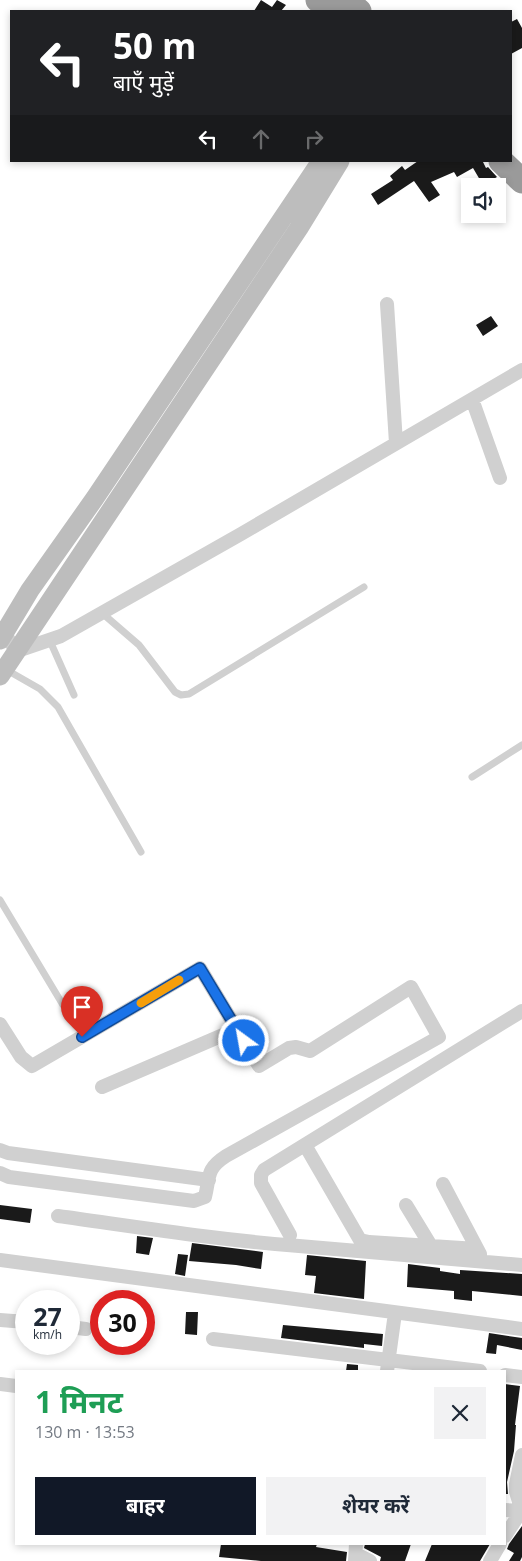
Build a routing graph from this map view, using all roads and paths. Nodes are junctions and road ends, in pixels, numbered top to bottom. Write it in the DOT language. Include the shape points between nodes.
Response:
graph roads {
  1 [pos="318,0"];
  2 [pos="346,0"];
  3 [pos="331,10"];
  4 [pos="358,10"];
  5 [pos="512,151"];
  6 [pos="522,160"];
  7 [pos="320,162"];
  8 [pos="339,162"];
  9 [pos="502,162"];
  10 [pos="522,182"];
  11 [pos="387,304"];
  12 [pos="522,370"];
  13 [pos="472,399"];
  14 [pos="396,443"];
  15 [pos="500,478"];
  16 [pos="364,587"];
  17 [pos="102,612"];
  18 [pos="1,634"];
  19 [pos="50,640"];
  20 [pos="17,651"];
  21 [pos="2,672"];
  22 [pos="74,695"];
  23 [pos="522,745"];
  24 [pos="472,777"];
  25 [pos="142,852"];
  26 [pos="0,900"];
  27 [pos="63,1005"];
  28 [pos="522,1011"];
  29 [pos="0,1024"];
  30 [pos="237,1029"];
  31 [pos="102,1087"];
  32 [pos="304,1145"];
  33 [pos="0,1150"];
  34 [pos="0,1173"];
  35 [pos="209,1180"];
  36 [pos="443,1184"];
  37 [pos="406,1204"];
  38 [pos="58,1216"];
  39 [pos="290,1235"];
  40 [pos="431,1246"];
  41 [pos="0,1260"];
  42 [pos="522,1265"];
  43 [pos="395,1313"];
  44 [pos="0,1320"];
  45 [pos="15,1321"];
  46 [pos="80,1328"];
  47 [pos="86,1329"];
  48 [pos="522,1329"];
  49 [pos="213,1339"];
  50 [pos="389,1365"];
  51 [pos="465,1370"];
  52 [pos="506,1375"];
  53 [pos="522,1377"];
  54 [pos="0,1384"];
  55 [pos="15,1386"];
  56 [pos="522,1455"];
  57 [pos="506,1510"];
  58 [pos="520,1511"];
  59 [pos="506,1534"];
  60 [pos="499,1545"];
  61 [pos="356,1553"];
  62 [pos="370,1561"];
  63 [pos="490,1561"];
  1 -- 3 [label="highway"];
  2 -- 4 [label="highway"];
  5 -- 6 [label="highway"];
  7 -- 18 [label="street"];
  8 -- 20 [label="street"];
  9 -- 10 [label="highway"];
  11 -- 14 [label="street"];
  12 -- 13 [label="street"];
  13 -- 14 [label="street"];
  13 -- 15 [label="street"];
  14 -- 17 [label="street"];
  16 -- 17 [label="lane" via="189,694 181,695 169,686 139,645"];
  17 -- 19 [label="street"];
  18 -- 20 [label="street"];
  19 -- 20 [label="street"];
  19 -- 22 [label="lane"];
  20 -- 21 [label="street"];
  21 -- 25 [label="lane" via="40,689 58,707"];
  23 -- 24 [label="lane"];
  26 -- 27 [label="lane"];
  28 -- 32 [label="street"];
  29 -- 30 [label="street" via="32,1066 200,968"];
  30 -- 31 [label="street"];
  30 -- 35 [label="street" via="259,1066 289,1048 310,1051 411,987 439,1037 226,1156 209,1171"];
  32 -- 39 [label="street" via="260,1175 264,1190"];
  32 -- 40 [label="street" via="360,1240"];
  33 -- 35 [label="street"];
  34 -- 35 [label="street" via="9,1177 194,1201 204,1197"];
  36 -- 40 [label="street" via="479,1251"];
  37 -- 40 [label="street"];
  38 -- 42 [label="street" via="299,1246"];
  41 -- 43 [label="street"];
  43 -- 48 [label="street"];
  43 -- 50 [label="street"];
  44 -- 45 [label="street"];
  46 -- 47 [label="street"];
  49 -- 50 [label="street"];
  50 -- 51 [label="street"];
  52 -- 53 [label="street"];
  54 -- 55 [label="street"];
  56 -- 58 [label="street" via="516,1484"];
  57 -- 58 [label="street"];
  58 -- 59 [label="street"];
  60 -- 63 [label="street"];
  61 -- 62 [label="street"];
}
